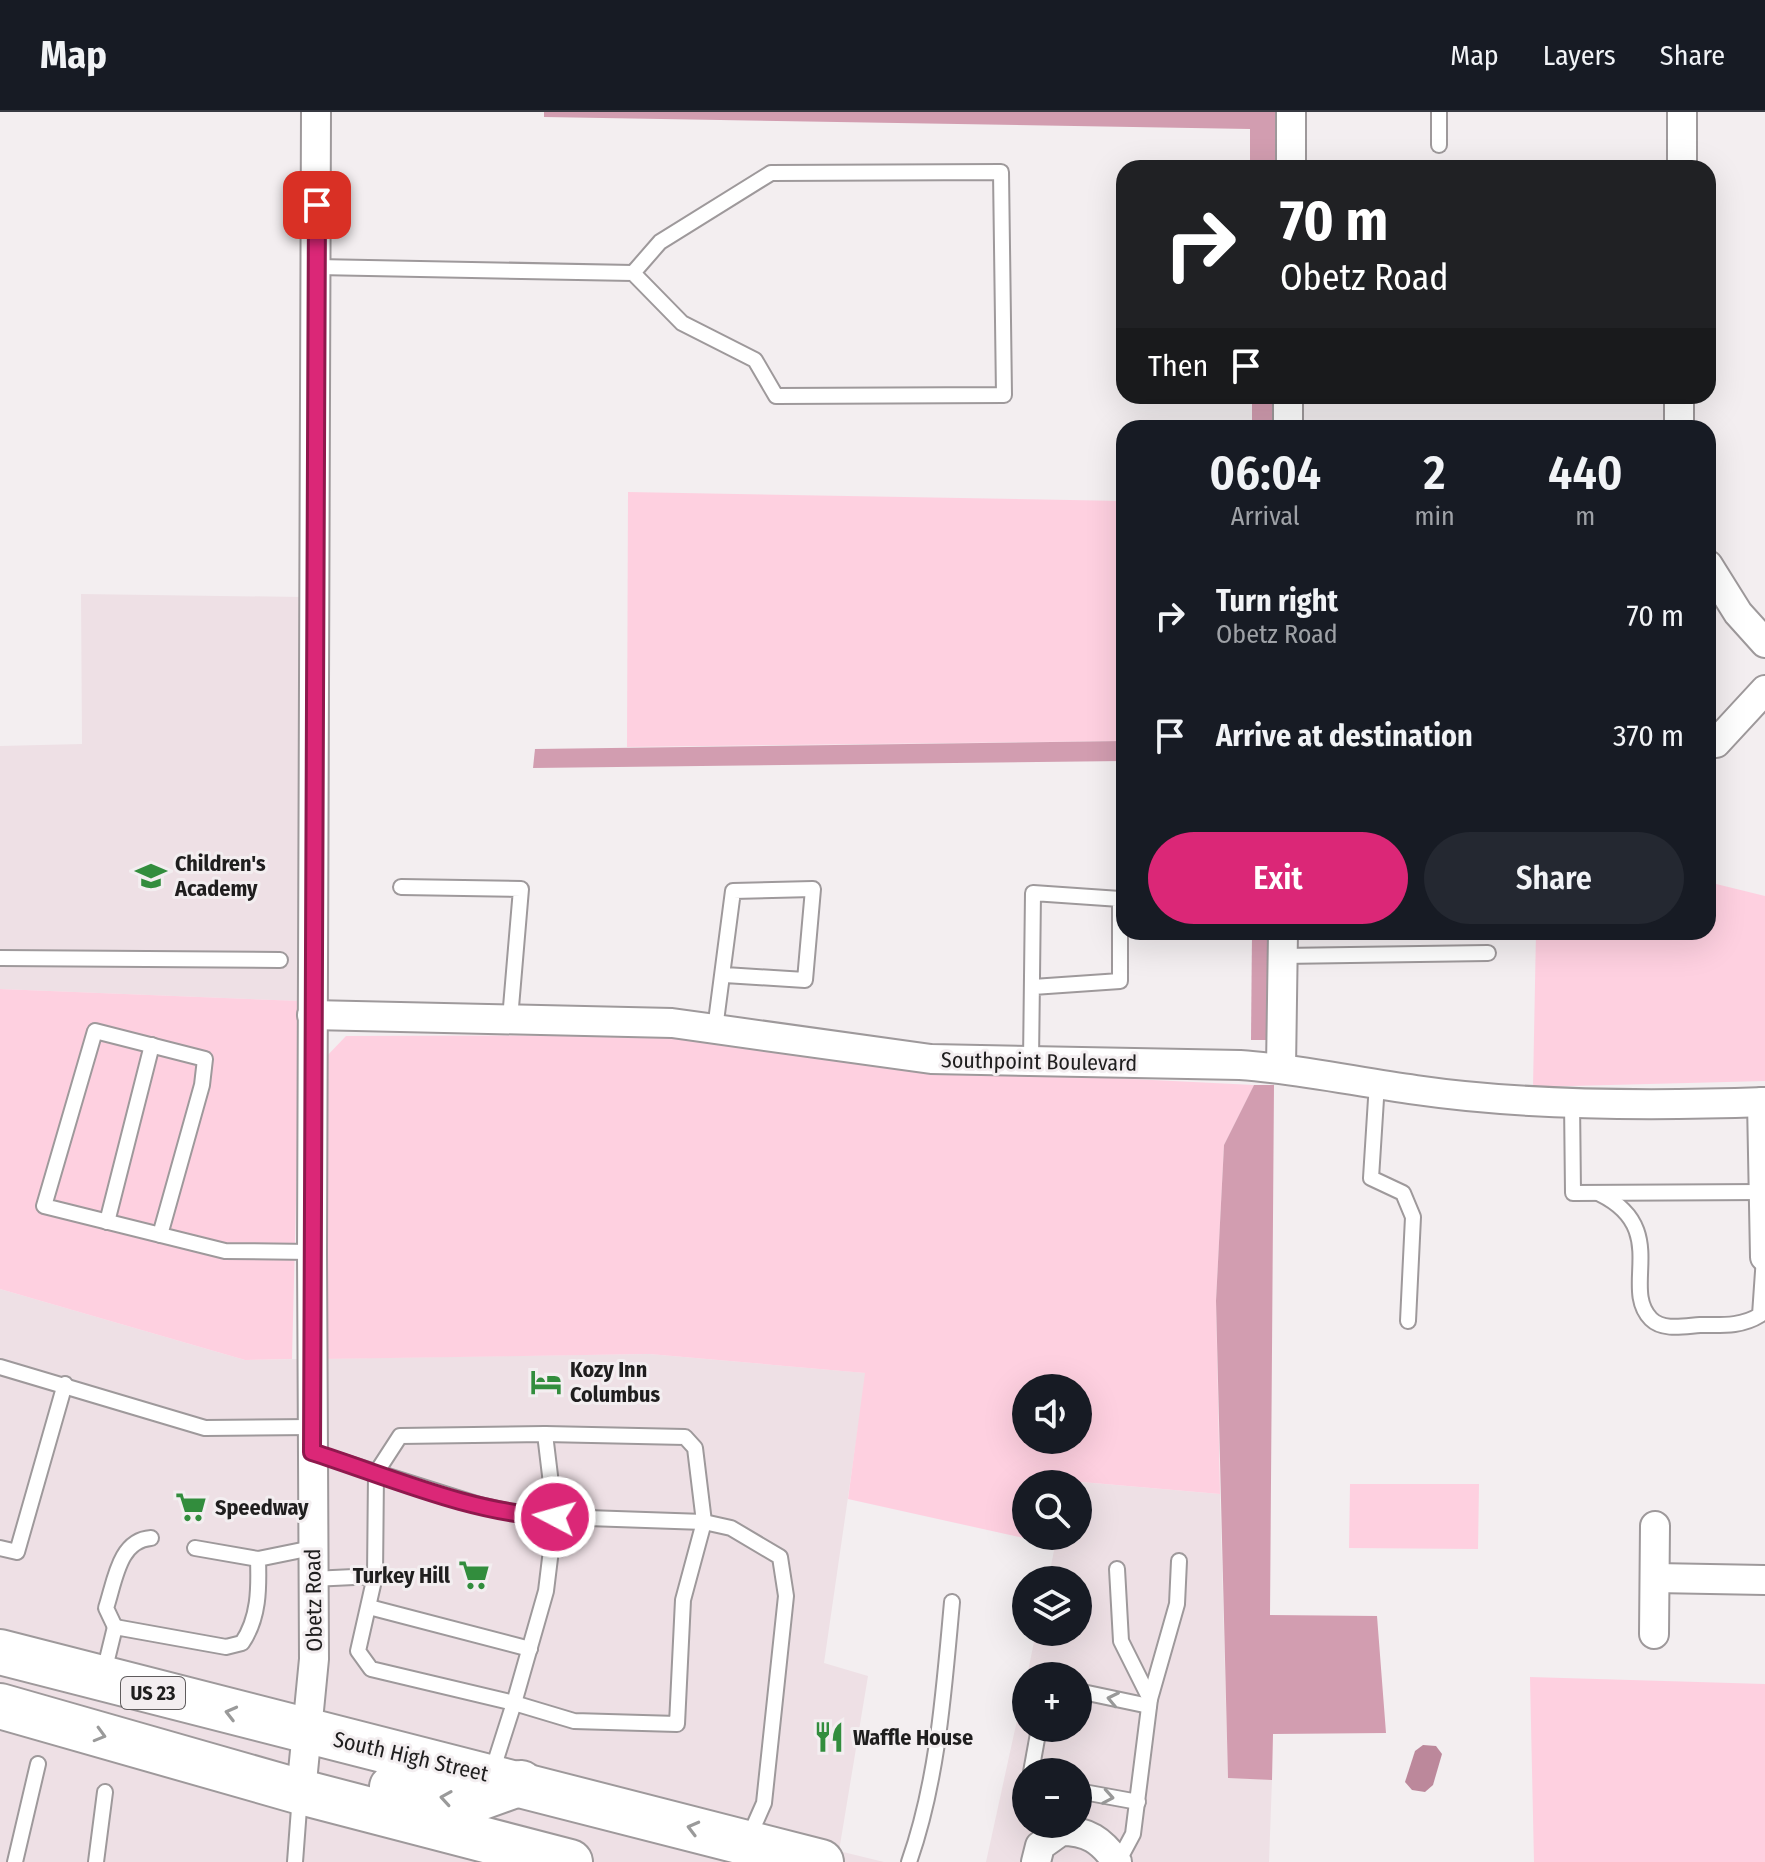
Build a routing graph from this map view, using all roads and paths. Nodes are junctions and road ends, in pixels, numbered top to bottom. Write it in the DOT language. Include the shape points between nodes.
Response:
graph roads {
  1 [pos="316,112"];
  2 [pos="1291,112"];
  3 [pos="1439,112"];
  4 [pos="1682,112"];
  5 [pos="1439,145"];
  6 [pos="1291,160"];
  7 [pos="1682,160"];
  8 [pos="317,267"];
  9 [pos="633,273"];
  10 [pos="1716,582"];
  11 [pos="1765,643"];
  12 [pos="1765,690"];
  13 [pos="1716,743"];
  14 [pos="401,887"];
  15 [pos="1116,899"];
  16 [pos="1120,940"];
  17 [pos="1282,944"];
  18 [pos="1488,953"];
  19 [pos="0,958"];
  20 [pos="280,960"];
  21 [pos="725,975"];
  22 [pos="1033,987"];
  23 [pos="312,1015"];
  24 [pos="510,1019"];
  25 [pos="715,1029"];
  26 [pos="152,1045"];
  27 [pos="1031,1061"];
  28 [pos="1281,1068"];
  29 [pos="1377,1083"];
  30 [pos="1572,1101"];
  31 [pos="1764,1102"];
  32 [pos="1763,1192"];
  33 [pos="1600,1194"];
  34 [pos="107,1222"];
  35 [pos="160,1235"];
  36 [pos="312,1252"];
  37 [pos="1764,1257"];
  38 [pos="1408,1321"];
  39 [pos="0,1367"];
  40 [pos="65,1384"];
  41 [pos="545,1434"];
  42 [pos="312,1440"];
  43 [pos="376,1473"];
  44 [pos="555,1517"];
  45 [pos="704,1522"];
  46 [pos="1655,1526"];
  47 [pos="151,1538"];
  48 [pos="0,1548"];
  49 [pos="195,1548"];
  50 [pos="312,1548"];
  51 [pos="258,1559"];
  52 [pos="1179,1561"];
  53 [pos="1117,1569"];
  54 [pos="375,1576"];
  55 [pos="1655,1578"];
  56 [pos="312,1579"];
  57 [pos="1765,1580"];
  58 [pos="952,1602"];
  59 [pos="369,1607"];
  60 [pos="115,1627"];
  61 [pos="1654,1634"];
  62 [pos="530,1649"];
  63 [pos="0,1652"];
  64 [pos="102,1680"];
  65 [pos="1092,1693"];
  66 [pos="1149,1702"];
  67 [pos="514,1703"];
  68 [pos="0,1706"];
  69 [pos="307,1732"];
  70 [pos="38,1764"];
  71 [pos="506,1779"];
  72 [pos="105,1792"];
  73 [pos="301,1792"];
  74 [pos="1092,1794"];
  75 [pos="1138,1802"];
  76 [pos="747,1842"];
  77 [pos="295,1855"];
  78 [pos="15,1862"];
  79 [pos="96,1862"];
  80 [pos="284,1862"];
  81 [pos="570,1862"];
  82 [pos="821,1862"];
  83 [pos="909,1862"];
  84 [pos="1036,1862"];
  85 [pos="1118,1862"];
  1 -- 8 [label="street, Obetz Road"];
  2 -- 6 [label="street"];
  3 -- 5 [label="lane"];
  4 -- 7 [label="street"];
  8 -- 9 [label="lane"];
  8 -- 23 [label="street, Obetz Road"];
  9 -- 9 [label="lane" via="682,323 755,360 776,396 1004,395 1001,172 771,173 660,242"];
  10 -- 11 [label="street"];
  12 -- 13 [label="street"];
  14 -- 24 [label="lane" via="521,889"];
  15 -- 22 [label="lane" via="1033,893"];
  16 -- 22 [label="lane" via="1120,981"];
  17 -- 18 [label="lane"];
  17 -- 28 [label="street"];
  19 -- 20 [label="lane"];
  21 -- 21 [label="lane" via="733,891 813,889 805,980"];
  21 -- 25 [label="lane"];
  22 -- 27 [label="lane"];
  23 -- 24 [label="street, Southpoint Boulevard"];
  23 -- 36 [label="street, Obetz Road"];
  24 -- 25 [label="street, Southpoint Boulevard"];
  25 -- 27 [label="street, Southpoint Boulevard" via="931,1059"];
  26 -- 34 [label="lane"];
  26 -- 34 [label="lane" via="95,1031 44,1206"];
  26 -- 35 [label="lane" via="205,1059"];
  27 -- 28 [label="street, Southpoint Boulevard"];
  28 -- 29 [label="street, Southpoint Boulevard"];
  29 -- 30 [label="street, Southpoint Boulevard"];
  29 -- 38 [label="lane" via="1371,1178 1403,1193 1413,1217"];
  30 -- 31 [label="street, Southpoint Boulevard"];
  30 -- 33 [label="lane" via="1573,1193"];
  31 -- 32 [label="street"];
  32 -- 33 [label="lane"];
  32 -- 37 [label="street"];
  33 -- 37 [label="lane" via="1630,1216 1639,1240 1643,1303 1651,1319 1667,1326 1743,1324 1760,1315"];
  34 -- 35 [label="lane"];
  35 -- 36 [label="lane" via="225,1251"];
  36 -- 42 [label="street, Obetz Road"];
  39 -- 40 [label="lane"];
  40 -- 42 [label="lane" via="205,1428"];
  40 -- 48 [label="lane" via="17,1552"];
  41 -- 43 [label="lane" via="400,1436"];
  41 -- 44 [label="lane"];
  41 -- 45 [label="lane" via="685,1437 695,1448"];
  42 -- 43 [label="lane"];
  42 -- 50 [label="street, Obetz Road"];
  43 -- 44 [label="lane" via="480,1505"];
  43 -- 54 [label="lane"];
  44 -- 45 [label="lane"];
  44 -- 62 [label="lane" via="546,1591"];
  45 -- 67 [label="lane" via="683,1600 677,1724 574,1721"];
  45 -- 76 [label="lane" via="731,1528 780,1557 786,1596 764,1803"];
  46 -- 55 [label="street"];
  47 -- 60 [label="lane" via="137,1539 127,1548 106,1608"];
  49 -- 51 [label="lane"];
  50 -- 51 [label="lane"];
  50 -- 56 [label="street, Obetz Road"];
  51 -- 60 [label="lane" via="259,1590 251,1629 242,1643 226,1647"];
  52 -- 66 [label="lane" via="1177,1604"];
  53 -- 66 [label="lane" via="1121,1641"];
  54 -- 56 [label="lane"];
  54 -- 59 [label="lane"];
  55 -- 57 [label="street"];
  55 -- 61 [label="street"];
  56 -- 69 [label="street, Obetz Road" via="314,1659"];
  58 -- 83 [label="lane" via="923,1824"];
  59 -- 62 [label="lane"];
  59 -- 67 [label="lane" via="358,1651 371,1669"];
  60 -- 64 [label="lane"];
  62 -- 67 [label="lane"];
  63 -- 64 [label="main road, South High Street / US 23"];
  69 -- 64 [label="main road, South High Street / US 23, one-way"];
  66 -- 65 [label="lane, one-way"];
  66 -- 75 [label="lane"];
  67 -- 71 [label="lane"];
  68 -- 73 [label="main road, US 23, one-way"];
  69 -- 71 [label="main road, South High Street / US 23"];
  69 -- 73 [label="street, Obetz Road"];
  70 -- 78 [label="lane"];
  71 -- 73 [label="main road, one-way" via="468,1802 346,1775 330,1775"];
  76 -- 71 [label="main road, South High Street / US 23, one-way"];
  72 -- 79 [label="lane"];
  73 -- 77 [label="lane"];
  73 -- 81 [label="main road, US 23"];
  74 -- 75 [label="lane, one-way"];
  75 -- 85 [label="lane" via="1133,1834"];
  76 -- 82 [label="main road, South High Street / US 23"];
  77 -- 80 [label="lane"];
  84 -- 85 [label="street" via="1040,1846 1061,1831 1096,1838"];
}
